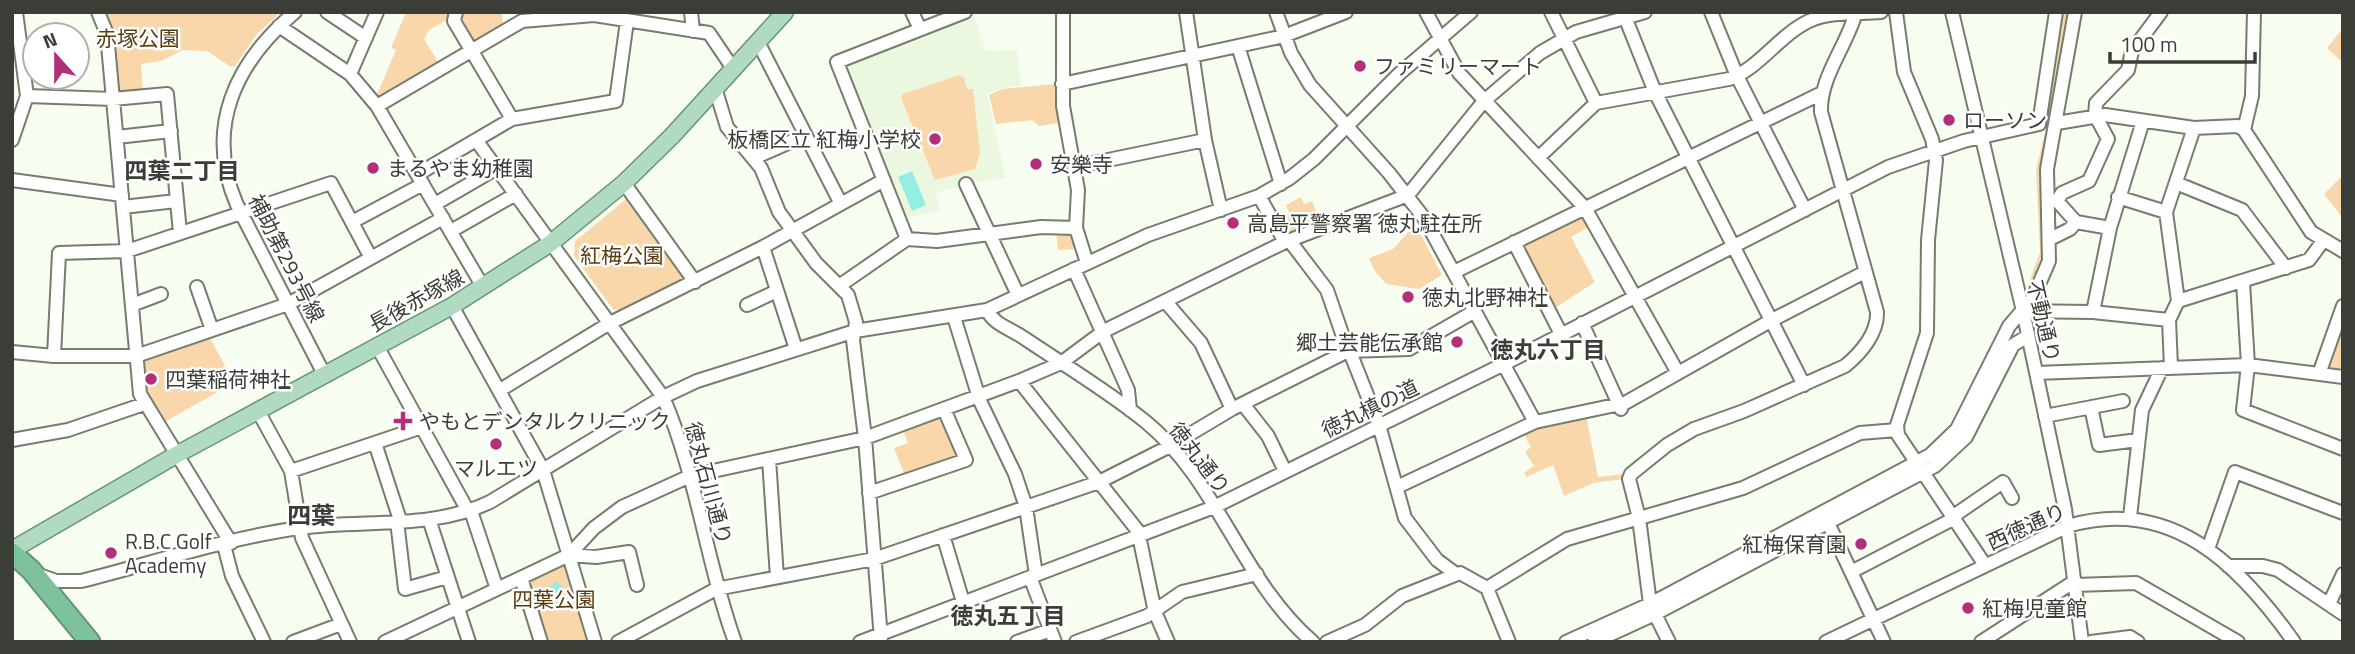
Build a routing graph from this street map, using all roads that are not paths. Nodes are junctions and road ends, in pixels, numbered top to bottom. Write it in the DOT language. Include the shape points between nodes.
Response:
graph roads {
  1 [pos="98,12"];
  2 [pos="295,12"];
  3 [pos="327,12"];
  4 [pos="377,12"];
  5 [pos="456,12"];
  6 [pos="691,12"];
  7 [pos="912,12"];
  8 [pos="965,12"];
  9 [pos="1063,12"];
  10 [pos="1186,12"];
  11 [pos="1276,12"];
  12 [pos="1346,12"];
  13 [pos="1426,12"];
  14 [pos="1471,12"];
  15 [pos="1551,12"];
  16 [pos="1645,12"];
  17 [pos="1710,12"];
  18 [pos="1881,12"];
  19 [pos="1896,12"];
  20 [pos="1952,12"];
  21 [pos="2056,12"];
  22 [pos="2075,12"];
  23 [pos="2161,12"];
  24 [pos="2254,12"];
  25 [pos="1856,13"];
  26 [pos="594,14"];
  27 [pos="781,14"];
  28 [pos="1624,15"];
  29 [pos="15,16"];
  30 [pos="627,21"];
  31 [pos="279,26"];
  32 [pos="920,29"];
  33 [pos="693,31"];
  34 [pos="1284,36"];
  35 [pos="1564,37"];
  36 [pos="366,38"];
  37 [pos="1438,39"];
  38 [pos="759,44"];
  39 [pos="1238,46"];
  40 [pos="471,51"];
  41 [pos="1192,55"];
  42 [pos="734,70"];
  43 [pos="350,74"];
  44 [pos="1737,76"];
  45 [pos="1062,84"];
  46 [pos="716,91"];
  47 [pos="1655,92"];
  48 [pos="1822,93"];
  49 [pos="27,96"];
  50 [pos="113,99"];
  51 [pos="1484,101"];
  52 [pos="1596,103"];
  53 [pos="377,106"];
  54 [pos="2095,115"];
  55 [pos="512,119"];
  56 [pos="2143,121"];
  57 [pos="1760,122"];
  58 [pos="2057,123"];
  59 [pos="1346,126"];
  60 [pos="2194,128"];
  61 [pos="171,131"];
  62 [pos="2244,131"];
  63 [pos="806,135"];
  64 [pos="117,137"];
  65 [pos="1980,137"];
  66 [pos="12,140"];
  67 [pos="476,140"];
  68 [pos="1205,140"];
  69 [pos="1935,149"];
  70 [pos="754,158"];
  71 [pos="1538,158"];
  72 [pos="1689,158"];
  73 [pos="173,167"];
  74 [pos="1074,167"];
  75 [pos="497,169"];
  76 [pos="120,172"];
  77 [pos="421,179"];
  78 [pos="12,180"];
  79 [pos="884,180"];
  80 [pos="624,183"];
  81 [pos="2176,183"];
  82 [pos="966,184"];
  83 [pos="1281,184"];
  84 [pos="1843,190"];
  85 [pos="516,194"];
  86 [pos="1408,195"];
  87 [pos="1259,196"];
  88 [pos="2118,197"];
  89 [pos="123,201"];
  90 [pos="176,201"];
  91 [pos="2053,201"];
  92 [pos="435,204"];
  93 [pos="841,204"];
  94 [pos="1585,208"];
  95 [pos="1805,209"];
  96 [pos="1221,210"];
  97 [pos="2166,212"];
  98 [pos="242,214"];
  99 [pos="443,218"];
  100 [pos="352,222"];
  101 [pos="2076,222"];
  102 [pos="1076,228"];
  103 [pos="2110,228"];
  104 [pos="450,231"];
  105 [pos="793,231"];
  106 [pos="180,233"];
  107 [pos="989,234"];
  108 [pos="907,239"];
  109 [pos="2050,239"];
  110 [pos="1287,241"];
  111 [pos="2323,241"];
  112 [pos="1514,242"];
  113 [pos="551,243"];
  114 [pos="1734,246"];
  115 [pos="763,247"];
  116 [pos="127,251"];
  117 [pos="2343,251"];
  118 [pos="371,258"];
  119 [pos="1080,266"];
  120 [pos="2286,268"];
  121 [pos="1454,272"];
  122 [pos="1865,272"];
  123 [pos="695,282"];
  124 [pos="2243,282"];
  125 [pos="839,286"];
  126 [pos="197,287"];
  127 [pos="484,287"];
  128 [pos="777,291"];
  129 [pos="161,294"];
  130 [pos="1018,295"];
  131 [pos="1635,296"];
  132 [pos="1165,301"];
  133 [pos="2178,301"];
  134 [pos="288,304"];
  135 [pos="132,305"];
  136 [pos="747,305"];
  137 [pos="452,306"];
  138 [pos="2343,306"];
  139 [pos="987,310"];
  140 [pos="1475,311"];
  141 [pos="2023,311"];
  142 [pos="2093,312"];
  143 [pos="954,317"];
  144 [pos="1772,320"];
  145 [pos="2169,320"];
  146 [pos="610,323"];
  147 [pos="1583,323"];
  148 [pos="212,330"];
  149 [pos="855,331"];
  150 [pos="1104,331"];
  151 [pos="1561,334"];
  152 [pos="2028,335"];
  153 [pos="377,346"];
  154 [pos="796,349"];
  155 [pos="1349,351"];
  156 [pos="12,352"];
  157 [pos="54,356"];
  158 [pos="136,356"];
  159 [pos="1061,363"];
  160 [pos="1504,364"];
  161 [pos="2248,365"];
  162 [pos="2167,368"];
  163 [pos="1678,373"];
  164 [pos="2036,373"];
  165 [pos="2319,373"];
  166 [pos="324,374"];
  167 [pos="2343,377"];
  168 [pos="1019,381"];
  169 [pos="1804,385"];
  170 [pos="500,390"];
  171 [pos="978,396"];
  172 [pos="663,397"];
  173 [pos="2123,401"];
  174 [pos="144,404"];
  175 [pos="1237,407"];
  176 [pos="1620,407"];
  177 [pos="2091,407"];
  178 [pos="944,409"];
  179 [pos="1129,410"];
  180 [pos="258,411"];
  181 [pos="2045,416"];
  182 [pos="1535,422"];
  183 [pos="1380,425"];
  184 [pos="422,427"];
  185 [pos="1897,430"];
  186 [pos="865,438"];
  187 [pos="12,440"];
  188 [pos="2138,440"];
  189 [pos="375,443"];
  190 [pos="1170,446"];
  191 [pos="2343,449"];
  192 [pos="176,455"];
  193 [pos="769,459"];
  194 [pos="1919,468"];
  195 [pos="543,470"];
  196 [pos="291,471"];
  197 [pos="1285,471"];
  198 [pos="690,476"];
  199 [pos="1099,482"];
  200 [pos="1397,487"];
  201 [pos="869,493"];
  202 [pos="2012,498"];
  203 [pos="1026,507"];
  204 [pos="1214,507"];
  205 [pos="469,511"];
  206 [pos="2343,513"];
  207 [pos="2130,517"];
  208 [pos="1639,518"];
  209 [pos="1953,518"];
  210 [pos="429,519"];
  211 [pos="398,520"];
  212 [pos="1828,523"];
  213 [pos="2068,526"];
  214 [pos="301,527"];
  215 [pos="943,535"];
  216 [pos="1140,535"];
  217 [pos="228,544"];
  218 [pos="2208,549"];
  219 [pos="12,552"];
  220 [pos="569,555"];
  221 [pos="874,559"];
  222 [pos="1985,565"];
  223 [pos="2228,566"];
  224 [pos="22,567"];
  225 [pos="1851,572"];
  226 [pos="1257,574"];
  227 [pos="1456,574"];
  228 [pos="2343,574"];
  229 [pos="1033,576"];
  230 [pos="447,577"];
  231 [pos="777,577"];
  232 [pos="521,578"];
  233 [pos="81,581"];
  234 [pos="2075,583"];
  235 [pos="638,585"];
  236 [pos="1487,588"];
  237 [pos="497,589"];
  238 [pos="716,589"];
  239 [pos="963,602"];
  240 [pos="2329,604"];
  241 [pos="458,607"];
  242 [pos="1653,609"];
  243 [pos="67,611"];
  244 [pos="1155,612"];
  245 [pos="2343,614"];
  246 [pos="1874,619"];
  247 [pos="341,624"];
  248 [pos="1052,636"];
  249 [pos="880,638"];
  250 [pos="81,641"];
  251 [pos="264,642"];
  252 [pos="293,642"];
  253 [pos="350,642"];
  254 [pos="385,642"];
  255 [pos="469,642"];
  256 [pos="541,642"];
  257 [pos="595,642"];
  258 [pos="618,642"];
  259 [pos="735,642"];
  260 [pos="860,642"];
  261 [pos="1017,642"];
  262 [pos="1076,642"];
  263 [pos="1168,642"];
  264 [pos="1313,642"];
  265 [pos="1327,642"];
  266 [pos="1509,642"];
  267 [pos="1566,642"];
  268 [pos="1594,642"];
  269 [pos="1669,642"];
  270 [pos="1826,642"];
  271 [pos="1884,642"];
  272 [pos="1981,642"];
  273 [pos="2082,642"];
  274 [pos="2091,642"];
  275 [pos="2138,642"];
  276 [pos="2238,642"];
  277 [pos="2294,642"];
  1 -- 50 [label="street" via="107,34"];
  2 -- 31 [label="street, 補助第293号線"];
  3 -- 36 [label="street"];
  4 -- 36 [label="street"];
  5 -- 40 [label="street" via="454,21"];
  6 -- 33 [label="street"];
  7 -- 32 [label="street"];
  8 -- 32 [label="street"];
  9 -- 45 [label="street"];
  10 -- 41 [label="street"];
  11 -- 34 [label="street"];
  12 -- 34 [label="street"];
  13 -- 37 [label="street"];
  14 -- 37 [label="street"];
  15 -- 35 [label="street"];
  16 -- 28 [label="street"];
  17 -- 44 [label="street"];
  18 -- 25 [label="street"];
  19 -- 69 [label="street" via="1904,72"];
  20 -- 65 [label="street, 不動通り"];
  21 -- 65 [label="street, 徳丸槙の道" via="2041,127"];
  22 -- 58 [label="street"];
  23 -- 54 [label="street" via="2132,51 2128,70 2096,103"];
  24 -- 62 [label="street" via="2252,96"];
  25 -- 44 [label="street" via="1823,16 1803,24"];
  25 -- 48 [label="street"];
  26 -- 30 [label="street"];
  26 -- 40 [label="street" via="522,21"];
  27 -- 38 [label="main road, 長後赤塚線"];
  28 -- 35 [label="street"];
  28 -- 47 [label="street"];
  29 -- 49 [label="street"];
  30 -- 33 [label="street"];
  30 -- 55 [label="street" via="616,101"];
  31 -- 43 [label="street"];
  31 -- 98 [label="street, 補助第293号線" via="247,63 227,115 226,162"];
  32 -- 79 [label="street" via="837,62"];
  33 -- 42 [label="street" via="709,33"];
  34 -- 39 [label="street"];
  34 -- 59 [label="street" via="1310,85"];
  35 -- 51 [label="street"];
  35 -- 52 [label="street"];
  36 -- 43 [label="street"];
  37 -- 51 [label="street"];
  37 -- 59 [label="street"];
  38 -- 42 [label="main road, 長後赤塚線"];
  38 -- 63 [label="street"];
  39 -- 41 [label="street"];
  39 -- 83 [label="street"];
  40 -- 53 [label="street"];
  40 -- 55 [label="street"];
  41 -- 45 [label="street"];
  41 -- 68 [label="street"];
  42 -- 46 [label="main road, 長後赤塚線"];
  43 -- 53 [label="street"];
  44 -- 47 [label="street"];
  44 -- 57 [label="street"];
  45 -- 74 [label="street"];
  46 -- 70 [label="street" via="727,127"];
  46 -- 80 [label="main road, 長後赤塚線"];
  47 -- 52 [label="street"];
  47 -- 72 [label="street"];
  48 -- 57 [label="street"];
  48 -- 84 [label="street" via="1822,119"];
  49 -- 50 [label="street"];
  49 -- 66 [label="street"];
  50 -- 61 [label="street" via="167,94"];
  50 -- 64 [label="street"];
  51 -- 71 [label="street"];
  51 -- 86 [label="street"];
  52 -- 71 [label="street"];
  53 -- 77 [label="street"];
  54 -- 56 [label="street"];
  54 -- 58 [label="street"];
  54 -- 91 [label="street" via="2108,139 2094,170 2084,185"];
  55 -- 67 [label="street"];
  56 -- 60 [label="street"];
  56 -- 88 [label="street"];
  57 -- 72 [label="street"];
  57 -- 95 [label="street"];
  58 -- 91 [label="street" via="2047,169"];
  59 -- 83 [label="street"];
  59 -- 86 [label="street"];
  60 -- 62 [label="street" via="2238,126"];
  60 -- 81 [label="street"];
  61 -- 64 [label="street"];
  61 -- 73 [label="street"];
  62 -- 111 [label="street" via="2287,200"];
  63 -- 70 [label="street"];
  63 -- 93 [label="street"];
  64 -- 76 [label="street"];
  65 -- 69 [label="street, 徳丸槙の道"];
  65 -- 141 [label="street, 不動通り"];
  67 -- 75 [label="street, 徳丸石川通り"];
  67 -- 77 [label="street"];
  68 -- 74 [label="street"];
  68 -- 96 [label="street"];
  69 -- 84 [label="street, 徳丸槙の道"];
  69 -- 185 [label="street" via="1927,333"];
  70 -- 105 [label="street"];
  71 -- 94 [label="street"];
  72 -- 94 [label="street"];
  72 -- 114 [label="street"];
  73 -- 76 [label="street"];
  73 -- 90 [label="street"];
  74 -- 102 [label="street"];
  75 -- 85 [label="street, 徳丸石川通り"];
  75 -- 92 [label="street"];
  76 -- 89 [label="street"];
  77 -- 92 [label="street"];
  77 -- 100 [label="street"];
  78 -- 89 [label="street"];
  79 -- 93 [label="street"];
  79 -- 108 [label="street"];
  80 -- 113 [label="main road, 長後赤塚線"];
  80 -- 123 [label="street"];
  81 -- 97 [label="street"];
  81 -- 120 [label="street" via="2242,210"];
  82 -- 107 [label="street"];
  83 -- 87 [label="street"];
  84 -- 95 [label="street, 徳丸槙の道"];
  84 -- 122 [label="street"];
  85 -- 104 [label="street"];
  85 -- 113 [label="street, 徳丸石川通り"];
  86 -- 110 [label="street"];
  86 -- 121 [label="street"];
  87 -- 96 [label="street"];
  87 -- 110 [label="street"];
  88 -- 97 [label="street"];
  88 -- 103 [label="street"];
  89 -- 90 [label="street"];
  89 -- 116 [label="street"];
  90 -- 106 [label="street"];
  91 -- 101 [label="street"];
  91 -- 109 [label="street"];
  92 -- 99 [label="street"];
  93 -- 105 [label="street"];
  94 -- 112 [label="street"];
  94 -- 131 [label="street"];
  95 -- 114 [label="street, 徳丸槙の道"];
  96 -- 119 [label="street"];
  97 -- 133 [label="street"];
  98 -- 100 [label="street" via="331,183"];
  98 -- 106 [label="street"];
  98 -- 134 [label="street, 補助第293号線"];
  99 -- 104 [label="street"];
  99 -- 118 [label="street"];
  100 -- 118 [label="street"];
  101 -- 103 [label="street"];
  101 -- 109 [label="street"];
  102 -- 107 [label="street"];
  102 -- 119 [label="street"];
  103 -- 142 [label="street"];
  104 -- 127 [label="street"];
  105 -- 115 [label="street"];
  105 -- 125 [label="street"];
  106 -- 116 [label="street"];
  107 -- 108 [label="street" via="937,241"];
  107 -- 130 [label="street"];
  108 -- 125 [label="street"];
  109 -- 141 [label="street" via="2045,272"];
  110 -- 132 [label="street"];
  110 -- 155 [label="street" via="1327,290"];
  111 -- 117 [label="street"];
  111 -- 120 [label="street" via="2309,260"];
  112 -- 121 [label="street"];
  112 -- 151 [label="street"];
  113 -- 127 [label="main road, 長後赤塚線"];
  113 -- 146 [label="street, 徳丸石川通り"];
  114 -- 131 [label="street, 徳丸槙の道"];
  114 -- 144 [label="street"];
  115 -- 123 [label="street"];
  115 -- 128 [label="street"];
  116 -- 135 [label="street"];
  116 -- 157 [label="street" via="59,253"];
  118 -- 134 [label="street"];
  119 -- 130 [label="street"];
  119 -- 150 [label="street"];
  120 -- 124 [label="street"];
  121 -- 140 [label="street"];
  122 -- 144 [label="street"];
  122 -- 169 [label="street" via="1877,312 1875,326 1855,358"];
  123 -- 146 [label="street"];
  124 -- 133 [label="street"];
  124 -- 161 [label="street"];
  125 -- 149 [label="street" via="848,295"];
  126 -- 148 [label="street"];
  127 -- 137 [label="main road, 長後赤塚線"];
  128 -- 136 [label="street"];
  128 -- 154 [label="street"];
  129 -- 135 [label="street"];
  130 -- 139 [label="street"];
  131 -- 147 [label="street, 徳丸槙の道"];
  131 -- 163 [label="street"];
  132 -- 150 [label="street"];
  132 -- 175 [label="street" via="1201,343"];
  133 -- 145 [label="street"];
  134 -- 148 [label="street"];
  134 -- 166 [label="street, 補助第293号線"];
  135 -- 158 [label="street"];
  137 -- 153 [label="main road, 長後赤塚線"];
  137 -- 170 [label="street"];
  138 -- 165 [label="street"];
  139 -- 143 [label="street"];
  139 -- 159 [label="street, 徳丸通り" via="994,322"];
  140 -- 155 [label="street" via="1409,349"];
  140 -- 160 [label="street"];
  141 -- 142 [label="street"];
  141 -- 152 [label="street, 不動通り"];
  141 -- 194 [label="street" via="2009,326 1957,429"];
  142 -- 145 [label="street"];
  143 -- 149 [label="street"];
  143 -- 171 [label="street"];
  144 -- 163 [label="street"];
  144 -- 169 [label="street"];
  145 -- 162 [label="street"];
  146 -- 170 [label="street"];
  146 -- 172 [label="street, 徳丸石川通り"];
  147 -- 151 [label="street, 徳丸槙の道"];
  147 -- 176 [label="street"];
  148 -- 158 [label="street"];
  149 -- 154 [label="street"];
  149 -- 186 [label="street"];
  150 -- 159 [label="street"];
  150 -- 179 [label="street" via="1128,390"];
  151 -- 160 [label="street, 徳丸槙の道"];
  152 -- 164 [label="street, 不動通り"];
  152 -- 194 [label="street" via="2013,345 1958,448"];
  153 -- 166 [label="main road, 長後赤塚線"];
  153 -- 184 [label="street"];
  154 -- 172 [label="street" via="697,381"];
  155 -- 175 [label="street"];
  155 -- 183 [label="street"];
  156 -- 157 [label="street"];
  157 -- 158 [label="street"];
  158 -- 174 [label="street"];
  159 -- 168 [label="street"];
  159 -- 179 [label="street, 徳丸通り"];
  160 -- 182 [label="street"];
  160 -- 183 [label="street, 徳丸槙の道"];
  161 -- 162 [label="street"];
  161 -- 165 [label="street"];
  161 -- 191 [label="street" via="2243,410"];
  162 -- 164 [label="street"];
  162 -- 188 [label="street" via="2142,410"];
  163 -- 176 [label="street"];
  164 -- 181 [label="street, 不動通り"];
  165 -- 167 [label="street"];
  166 -- 180 [label="main road, 長後赤塚線"];
  168 -- 171 [label="street"];
  168 -- 199 [label="street"];
  169 -- 208 [label="street" via="1694,429 1655,452 1629,479"];
  170 -- 195 [label="street"];
  171 -- 178 [label="street"];
  171 -- 203 [label="street" via="1007,452"];
  172 -- 195 [label="street"];
  172 -- 198 [label="street, 徳丸石川通り"];
  173 -- 177 [label="street"];
  174 -- 187 [label="street" via="68,430"];
  174 -- 192 [label="street"];
  175 -- 190 [label="street"];
  175 -- 197 [label="street" via="1268,436"];
  176 -- 182 [label="street"];
  177 -- 181 [label="street"];
  177 -- 188 [label="street" via="2099,445"];
  178 -- 186 [label="street"];
  178 -- 201 [label="street" via="966,460"];
  179 -- 190 [label="street, 徳丸通り"];
  180 -- 192 [label="main road, 長後赤塚線"];
  180 -- 196 [label="street"];
  181 -- 213 [label="street, 不動通り"];
  182 -- 200 [label="street"];
  183 -- 197 [label="street, 徳丸槙の道"];
  183 -- 200 [label="street"];
  184 -- 189 [label="street"];
  184 -- 205 [label="street"];
  185 -- 194 [label="street"];
  185 -- 208 [label="street" via="1860,433 1743,488"];
  186 -- 193 [label="street"];
  186 -- 201 [label="street"];
  188 -- 207 [label="street"];
  189 -- 196 [label="street"];
  189 -- 211 [label="street"];
  190 -- 199 [label="street"];
  190 -- 204 [label="street, 徳丸通り"];
  192 -- 217 [label="street"];
  192 -- 219 [label="main road, 長後赤塚線"];
  193 -- 198 [label="street"];
  193 -- 231 [label="street"];
  194 -- 209 [label="street"];
  194 -- 212 [label="street"];
  194 -- 242 [label="street"];
  195 -- 205 [label="street"];
  195 -- 220 [label="street"];
  196 -- 214 [label="street"];
  197 -- 204 [label="street, 徳丸槙の道"];
  198 -- 220 [label="street" via="622,506"];
  198 -- 238 [label="street, 徳丸石川通り"];
  199 -- 203 [label="street"];
  199 -- 216 [label="street"];
  200 -- 227 [label="street" via="1405,518 1437,560"];
  201 -- 221 [label="street"];
  202 -- 209 [label="street" via="2003,482"];
  203 -- 215 [label="street"];
  203 -- 229 [label="street"];
  204 -- 216 [label="street, 徳丸槙の道"];
  204 -- 226 [label="street, 徳丸通り"];
  205 -- 210 [label="street"];
  205 -- 237 [label="street"];
  206 -- 218 [label="street" via="2235,472"];
  207 -- 213 [label="street, 西徳通り"];
  207 -- 218 [label="street, 西徳通り" via="2171,528"];
  208 -- 236 [label="street" via="1567,539"];
  208 -- 242 [label="street"];
  209 -- 222 [label="street"];
  209 -- 225 [label="street"];
  210 -- 211 [label="street"];
  210 -- 230 [label="street"];
  211 -- 214 [label="street"];
  211 -- 230 [label="street" via="405,589"];
  212 -- 225 [label="street"];
  212 -- 242 [label="street"];
  213 -- 222 [label="street, 西徳通り"];
  213 -- 234 [label="street, 不動通り"];
  214 -- 217 [label="street"];
  214 -- 247 [label="street"];
  215 -- 221 [label="street"];
  215 -- 239 [label="street"];
  216 -- 229 [label="street, 徳丸槙の道"];
  216 -- 244 [label="street"];
  217 -- 233 [label="street"];
  217 -- 251 [label="street" via="232,576"];
  218 -- 223 [label="street, 西徳通り"];
  219 -- 224 [label="highway"];
  220 -- 232 [label="street"];
  220 -- 235 [label="street" via="629,552"];
  220 -- 257 [label="street"];
  221 -- 231 [label="street"];
  221 -- 249 [label="street"];
  222 -- 246 [label="street, 西徳通り"];
  223 -- 240 [label="street" via="2263,565 2278,570"];
  223 -- 277 [label="street, 西徳通り" via="2264,601"];
  224 -- 233 [label="street" via="56,581"];
  224 -- 243 [label="highway"];
  224 -- 250 [label="highway"];
  225 -- 246 [label="street"];
  226 -- 244 [label="street" via="1182,592"];
  226 -- 264 [label="street, 徳丸通り"];
  227 -- 236 [label="street"];
  227 -- 265 [label="street" via="1402,596 1365,625"];
  228 -- 240 [label="street"];
  229 -- 239 [label="street, 徳丸槙の道"];
  229 -- 248 [label="street"];
  230 -- 241 [label="street"];
  231 -- 238 [label="street"];
  232 -- 237 [label="street"];
  232 -- 256 [label="street"];
  233 -- 243 [label="street" via="69,594"];
  234 -- 272 [label="street"];
  234 -- 273 [label="street, 不動通り"];
  234 -- 276 [label="street" via="2136,583"];
  236 -- 266 [label="street"];
  237 -- 241 [label="street"];
  238 -- 258 [label="street"];
  238 -- 259 [label="street, 徳丸石川通り"];
  239 -- 249 [label="street, 徳丸槙の道"];
  240 -- 245 [label="street"];
  241 -- 254 [label="street"];
  241 -- 255 [label="street"];
  242 -- 267 [label="street"];
  242 -- 268 [label="street"];
  242 -- 269 [label="street"];
  243 -- 250 [label="highway"];
  244 -- 262 [label="street"];
  244 -- 263 [label="street"];
  246 -- 270 [label="street, 西徳通り"];
  246 -- 271 [label="street"];
  247 -- 252 [label="street"];
  247 -- 253 [label="street"];
  248 -- 261 [label="street"];
  249 -- 260 [label="street, 徳丸槙の道"];
  274 -- 275 [label="street" via="2130,637"];
}
